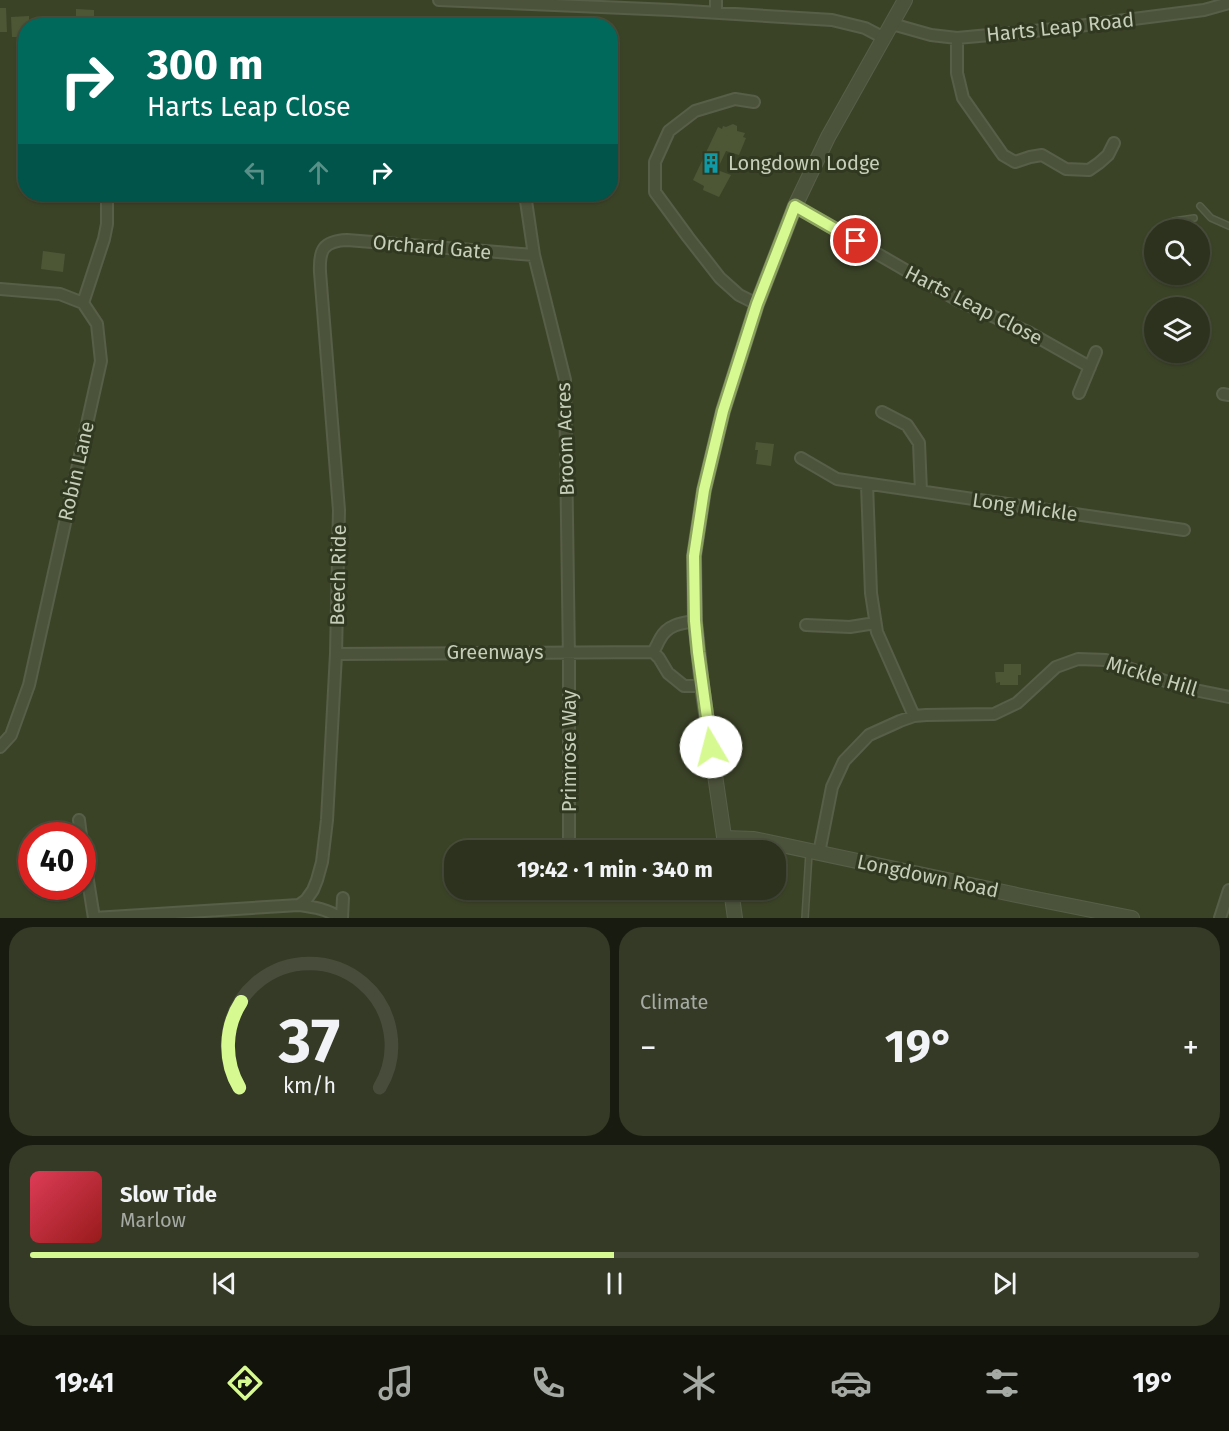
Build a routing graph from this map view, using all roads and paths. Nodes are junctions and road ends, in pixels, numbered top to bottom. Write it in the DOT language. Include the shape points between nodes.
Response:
graph roads {
  1 [pos="439,0"];
  2 [pos="716,0"];
  3 [pos="905,0"];
  4 [pos="559,2"];
  5 [pos="1229,3"];
  6 [pos="716,12"];
  7 [pos="892,24"];
  8 [pos="884,38"];
  9 [pos="957,38"];
  10 [pos="754,102"];
  11 [pos="1114,142"];
  12 [pos="1015,162"];
  13 [pos="1012,174"];
  14 [pos="107,201"];
  15 [pos="526,201"];
  16 [pos="795,206"];
  17 [pos="1200,206"];
  18 [pos="1194,218"];
  19 [pos="1187,219"];
  20 [pos="1229,226"];
  21 [pos="331,242"];
  22 [pos="534,255"];
  23 [pos="0,289"];
  24 [pos="82,303"];
  25 [pos="757,304"];
  26 [pos="1096,352"];
  27 [pos="1090,367"];
  28 [pos="1079,393"];
  29 [pos="882,412"];
  30 [pos="801,458"];
  31 [pos="867,484"];
  32 [pos="921,491"];
  33 [pos="1184,530"];
  34 [pos="695,621"];
  35 [pos="875,623"];
  36 [pos="806,626"];
  37 [pos="568,652"];
  38 [pos="653,652"];
  39 [pos="336,654"];
  40 [pos="702,686"];
  41 [pos="1229,697"];
  42 [pos="914,716"];
  43 [pos="0,747"];
  44 [pos="79,819"];
  45 [pos="79,822"];
  46 [pos="569,840"];
  47 [pos="724,840"];
  48 [pos="786,846"];
  49 [pos="814,852"];
  50 [pos="313,890"];
  51 [pos="1229,890"];
  52 [pos="343,898"];
  53 [pos="91,900"];
  54 [pos="732,900"];
  55 [pos="299,905"];
  56 [pos="320,909"];
  57 [pos="94,918"];
  58 [pos="341,918"];
  59 [pos="735,918"];
  60 [pos="805,918"];
  61 [pos="1132,918"];
  62 [pos="1220,918"];
  1 -- 4 [label="street"];
  2 -- 6 [label="street"];
  3 -- 7 [label="street"];
  4 -- 6 [label="street"];
  5 -- 9 [label="street, Harts Leap Road" via="1204,10"];
  6 -- 8 [label="street" via="832,20 865,28"];
  7 -- 8 [label="street"];
  7 -- 9 [label="street, Harts Leap Road"];
  8 -- 16 [label="street" via="828,137"];
  9 -- 12 [label="street" via="957,73 963,98 1003,155"];
  10 -- 25 [label="street" via="735,99 694,111 669,131 655,162 656,192 662,201 720,278"];
  11 -- 12 [label="street" via="1108,155 1089,170 1066,169 1042,155"];
  12 -- 13 [label="street"];
  14 -- 24 [label="street" via="104,239"];
  15 -- 22 [label="street, Broom Acres"];
  16 -- 25 [label="street"];
  16 -- 27 [label="street, Harts Leap Close" via="957,300 1030,333"];
  17 -- 20 [label="lane" via="1211,218"];
  18 -- 19 [label="lane"];
  21 -- 22 [label="street, Orchard Gate" via="347,240"];
  21 -- 39 [label="street, Beech Ride" via="319,260 339,510"];
  22 -- 37 [label="street, Broom Acres" via="565,380"];
  23 -- 24 [label="street" via="60,294"];
  24 -- 43 [label="street, Robin Lane" via="97,324 101,361 28,685 11,735"];
  25 -- 34 [label="street" via="723,411 704,490 694,556"];
  26 -- 27 [label="street"];
  27 -- 28 [label="street"];
  29 -- 32 [label="street" via="906,424 919,443"];
  30 -- 31 [label="street, Long Mickle" via="837,479"];
  31 -- 32 [label="street, Long Mickle"];
  31 -- 35 [label="street"];
  32 -- 33 [label="street, Long Mickle"];
  34 -- 38 [label="street" via="668,629"];
  34 -- 40 [label="street"];
  35 -- 36 [label="street"];
  35 -- 42 [label="street"];
  37 -- 38 [label="street, Greenways"];
  37 -- 39 [label="street, Greenways"];
  37 -- 46 [label="street, Primrose Way"];
  38 -- 40 [label="street" via="668,673 684,686"];
  39 -- 50 [label="street, Beech Ride" via="327,820 322,862"];
  40 -- 47 [label="street"];
  41 -- 42 [label="street, Mickle Hill" via="1185,688 1106,660 1078,659 1056,667 1017,703 994,714"];
  42 -- 49 [label="street, Mickle Hill" via="869,735 843,761"];
  44 -- 45 [label="street"];
  48 -- 49 [label="street, Longdown Road"];
  49 -- 60 [label="lane"];
  49 -- 61 [label="street, Longdown Road"];
  50 -- 55 [label="street, Beech Ride"];
  50 -- 56 [label="street"];
  51 -- 62 [label="street"];
  52 -- 58 [label="street"];
  53 -- 57 [label="street"];
  54 -- 59 [label="street"];
  55 -- 56 [label="street"];
  55 -- 57 [label="street"];
  56 -- 58 [label="street"];
}
